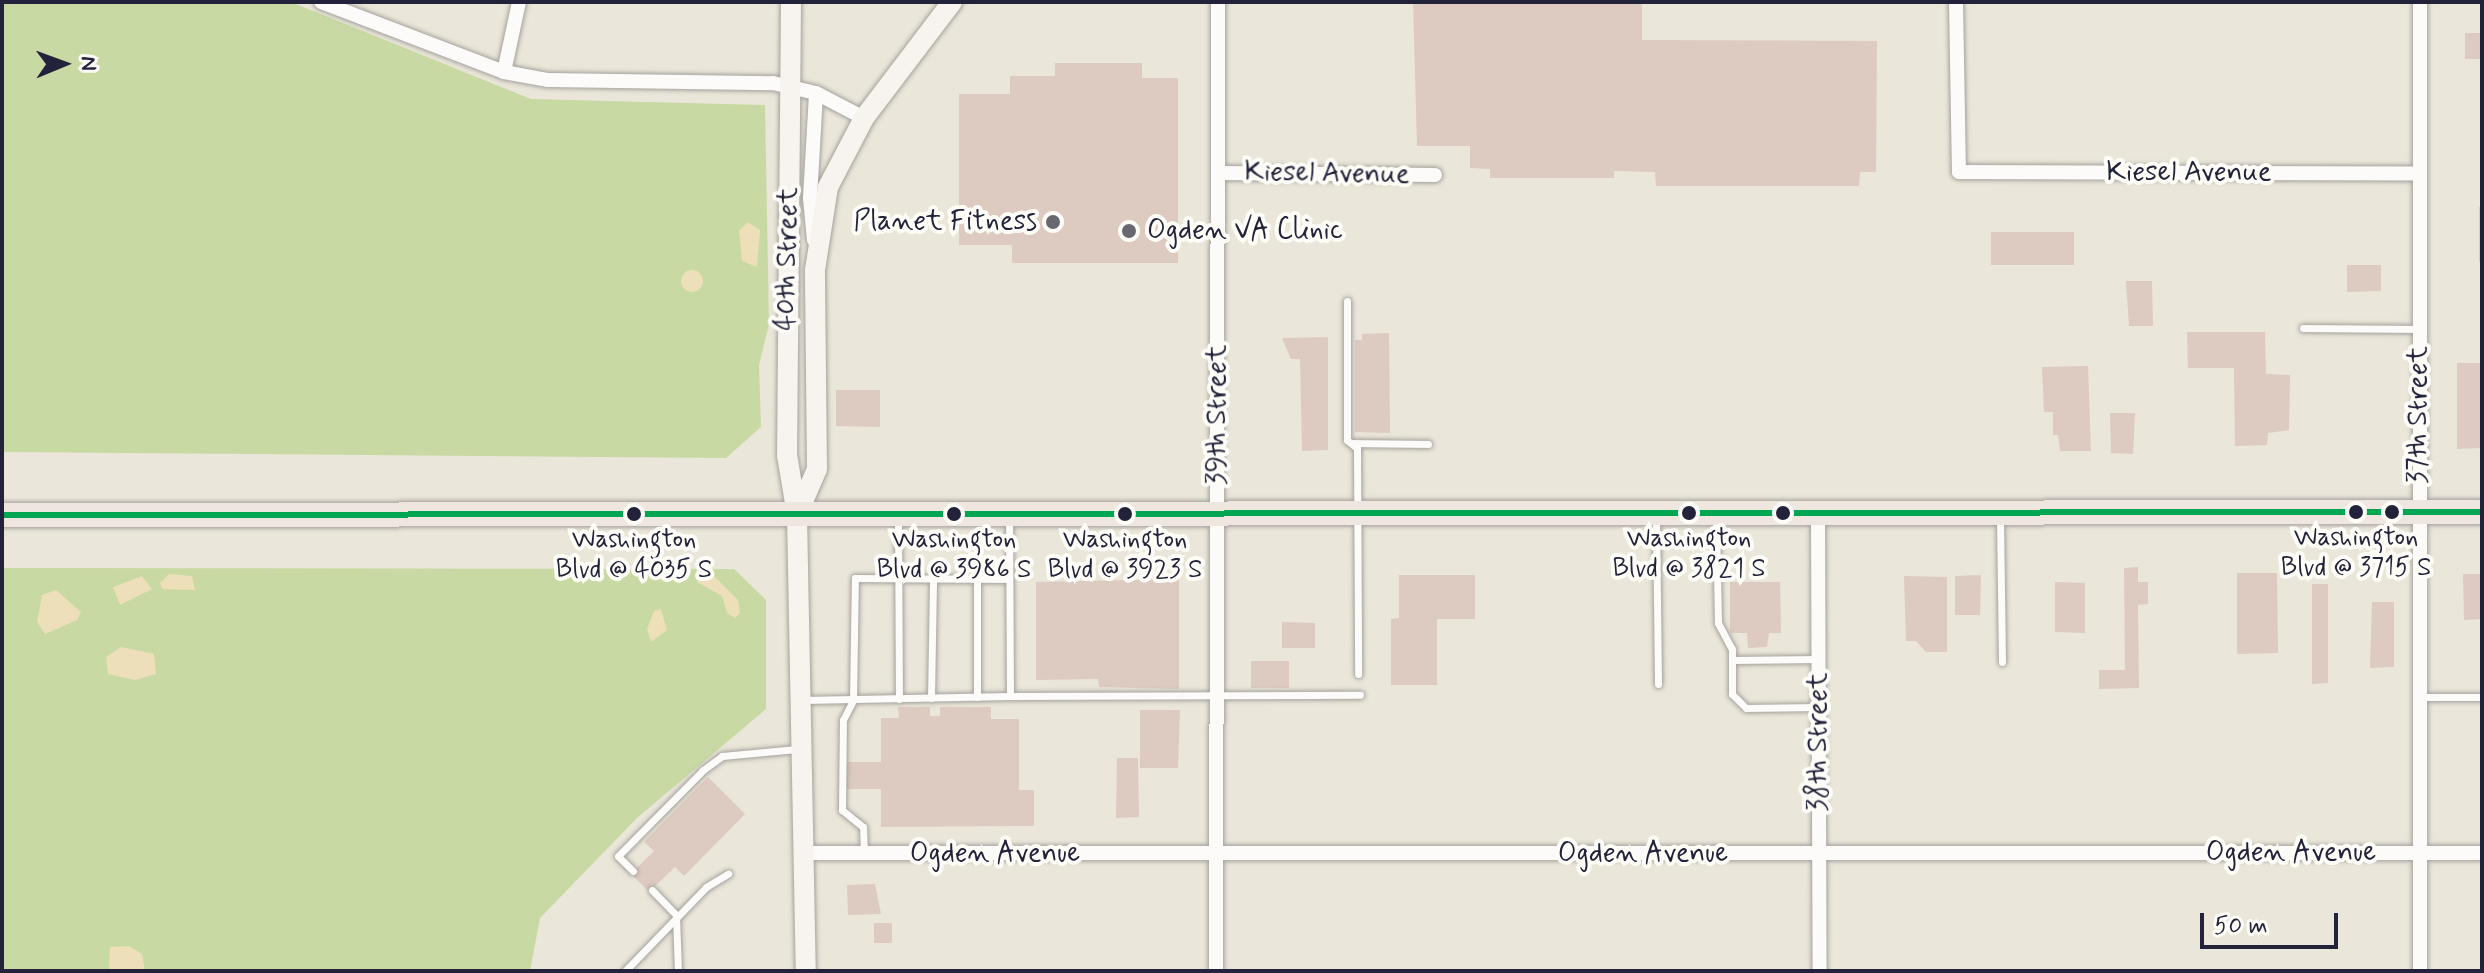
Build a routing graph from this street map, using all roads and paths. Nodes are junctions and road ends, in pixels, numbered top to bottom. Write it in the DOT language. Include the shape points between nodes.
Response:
graph roads {
  1 [pos="321,2"];
  2 [pos="519,2"];
  3 [pos="791,2"];
  4 [pos="952,2"];
  5 [pos="1218,2"];
  6 [pos="1956,2"];
  7 [pos="2420,2"];
  8 [pos="504,72"];
  9 [pos="791,86"];
  10 [pos="816,93"];
  11 [pos="864,118"];
  12 [pos="1219,173"];
  13 [pos="2419,174"];
  14 [pos="1435,175"];
  15 [pos="816,256"];
  16 [pos="1347,301"];
  17 [pos="2303,328"];
  18 [pos="2419,329"];
  19 [pos="1352,443"];
  20 [pos="1428,444"];
  21 [pos="1716,512"];
  22 [pos="1818,512"];
  23 [pos="2000,512"];
  24 [pos="2419,512"];
  25 [pos="2482,512"];
  26 [pos="1358,513"];
  27 [pos="1655,513"];
  28 [pos="1217,514"];
  29 [pos="2,515"];
  30 [pos="797,515"];
  31 [pos="898,515"];
  32 [pos="1009,515"];
  33 [pos="899,577"];
  34 [pos="933,578"];
  35 [pos="977,578"];
  36 [pos="1009,579"];
  37 [pos="1819,659"];
  38 [pos="1732,660"];
  39 [pos="2002,662"];
  40 [pos="1358,674"];
  41 [pos="1658,684"];
  42 [pos="1360,695"];
  43 [pos="1010,696"];
  44 [pos="977,697"];
  45 [pos="1215,697"];
  46 [pos="2419,697"];
  47 [pos="2482,697"];
  48 [pos="931,698"];
  49 [pos="899,699"];
  50 [pos="800,700"];
  51 [pos="853,700"];
  52 [pos="1819,707"];
  53 [pos="800,749"];
  54 [pos="804,853"];
  55 [pos="1819,853"];
  56 [pos="2420,853"];
  57 [pos="2482,853"];
  58 [pos="864,854"];
  59 [pos="1214,856"];
  60 [pos="633,871"];
  61 [pos="728,874"];
  62 [pos="652,890"];
  63 [pos="676,915"];
  64 [pos="625,971"];
  65 [pos="678,971"];
  66 [pos="806,971"];
  67 [pos="1216,971"];
  68 [pos="1820,971"];
  69 [pos="2420,971"];
  1 -- 8 [label="street"];
  2 -- 8 [label="street"];
  3 -- 9 [label="main road, 40th Street"];
  4 -- 11 [label="main road"];
  5 -- 12 [label="street, 39th Street"];
  6 -- 13 [label="street, Kiesel Avenue" via="1959,172"];
  7 -- 13 [label="street, 37th Street"];
  8 -- 9 [label="street" via="548,80"];
  9 -- 10 [label="street"];
  9 -- 30 [label="main road, 40th Street" via="787,455"];
  10 -- 11 [label="street"];
  10 -- 15 [label="street, 40th Street" via="810,198"];
  11 -- 15 [label="main road" via="828,187"];
  12 -- 14 [label="street, Kiesel Avenue"];
  12 -- 28 [label="street, 39th Street"];
  13 -- 18 [label="street, 37th Street"];
  15 -- 30 [label="main road, 40th Street" via="817,469"];
  16 -- 19 [label="lane" via="1347,440"];
  17 -- 18 [label="lane"];
  18 -- 24 [label="street, 37th Street"];
  19 -- 20 [label="lane"];
  19 -- 26 [label="lane" via="1357,448"];
  21 -- 22 [label="main road"];
  21 -- 27 [label="main road"];
  21 -- 38 [label="lane" via="1718,623"];
  22 -- 23 [label="main road"];
  22 -- 37 [label="street, 38th Street"];
  23 -- 24 [label="main road"];
  23 -- 39 [label="lane"];
  24 -- 25 [label="main road"];
  24 -- 46 [label="street, 37th Street"];
  26 -- 27 [label="main road"];
  26 -- 28 [label="main road"];
  26 -- 40 [label="lane"];
  27 -- 41 [label="lane"];
  28 -- 32 [label="main road"];
  28 -- 45 [label="street, 39th Street"];
  29 -- 30 [label="main road"];
  30 -- 31 [label="main road"];
  30 -- 50 [label="main road, 40th Street"];
  31 -- 32 [label="main road"];
  31 -- 33 [label="lane"];
  32 -- 36 [label="lane"];
  33 -- 34 [label="lane"];
  33 -- 49 [label="lane"];
  33 -- 51 [label="lane" via="855,578 851,585"];
  34 -- 35 [label="lane"];
  34 -- 48 [label="lane"];
  35 -- 36 [label="lane"];
  35 -- 44 [label="lane"];
  36 -- 43 [label="lane"];
  37 -- 38 [label="lane"];
  37 -- 52 [label="street, 38th Street"];
  38 -- 52 [label="lane" via="1732,694 1746,708"];
  42 -- 45 [label="lane"];
  43 -- 44 [label="lane"];
  43 -- 45 [label="lane"];
  44 -- 48 [label="lane"];
  45 -- 59 [label="street, 39th Street"];
  46 -- 47 [label="lane"];
  46 -- 56 [label="street, 37th Street"];
  48 -- 49 [label="lane"];
  49 -- 51 [label="lane"];
  50 -- 51 [label="lane"];
  50 -- 53 [label="main road, 40th Street"];
  51 -- 58 [label="lane" via="843,720 842,810 863,827"];
  52 -- 55 [label="street, 38th Street"];
  53 -- 54 [label="main road, 40th Street"];
  53 -- 60 [label="lane" via="722,756 618,856"];
  54 -- 58 [label="street, Ogden Avenue"];
  54 -- 66 [label="main road, 40th Street"];
  55 -- 56 [label="street, Ogden Avenue"];
  55 -- 59 [label="street, Ogden Avenue"];
  55 -- 68 [label="street, 38th Street"];
  56 -- 57 [label="street, Ogden Avenue"];
  56 -- 69 [label="street, 37th Street"];
  58 -- 59 [label="street, Ogden Avenue"];
  59 -- 67 [label="street, 39th Street"];
  61 -- 63 [label="lane"];
  62 -- 63 [label="lane"];
  63 -- 64 [label="lane"];
  63 -- 65 [label="lane"];
}
